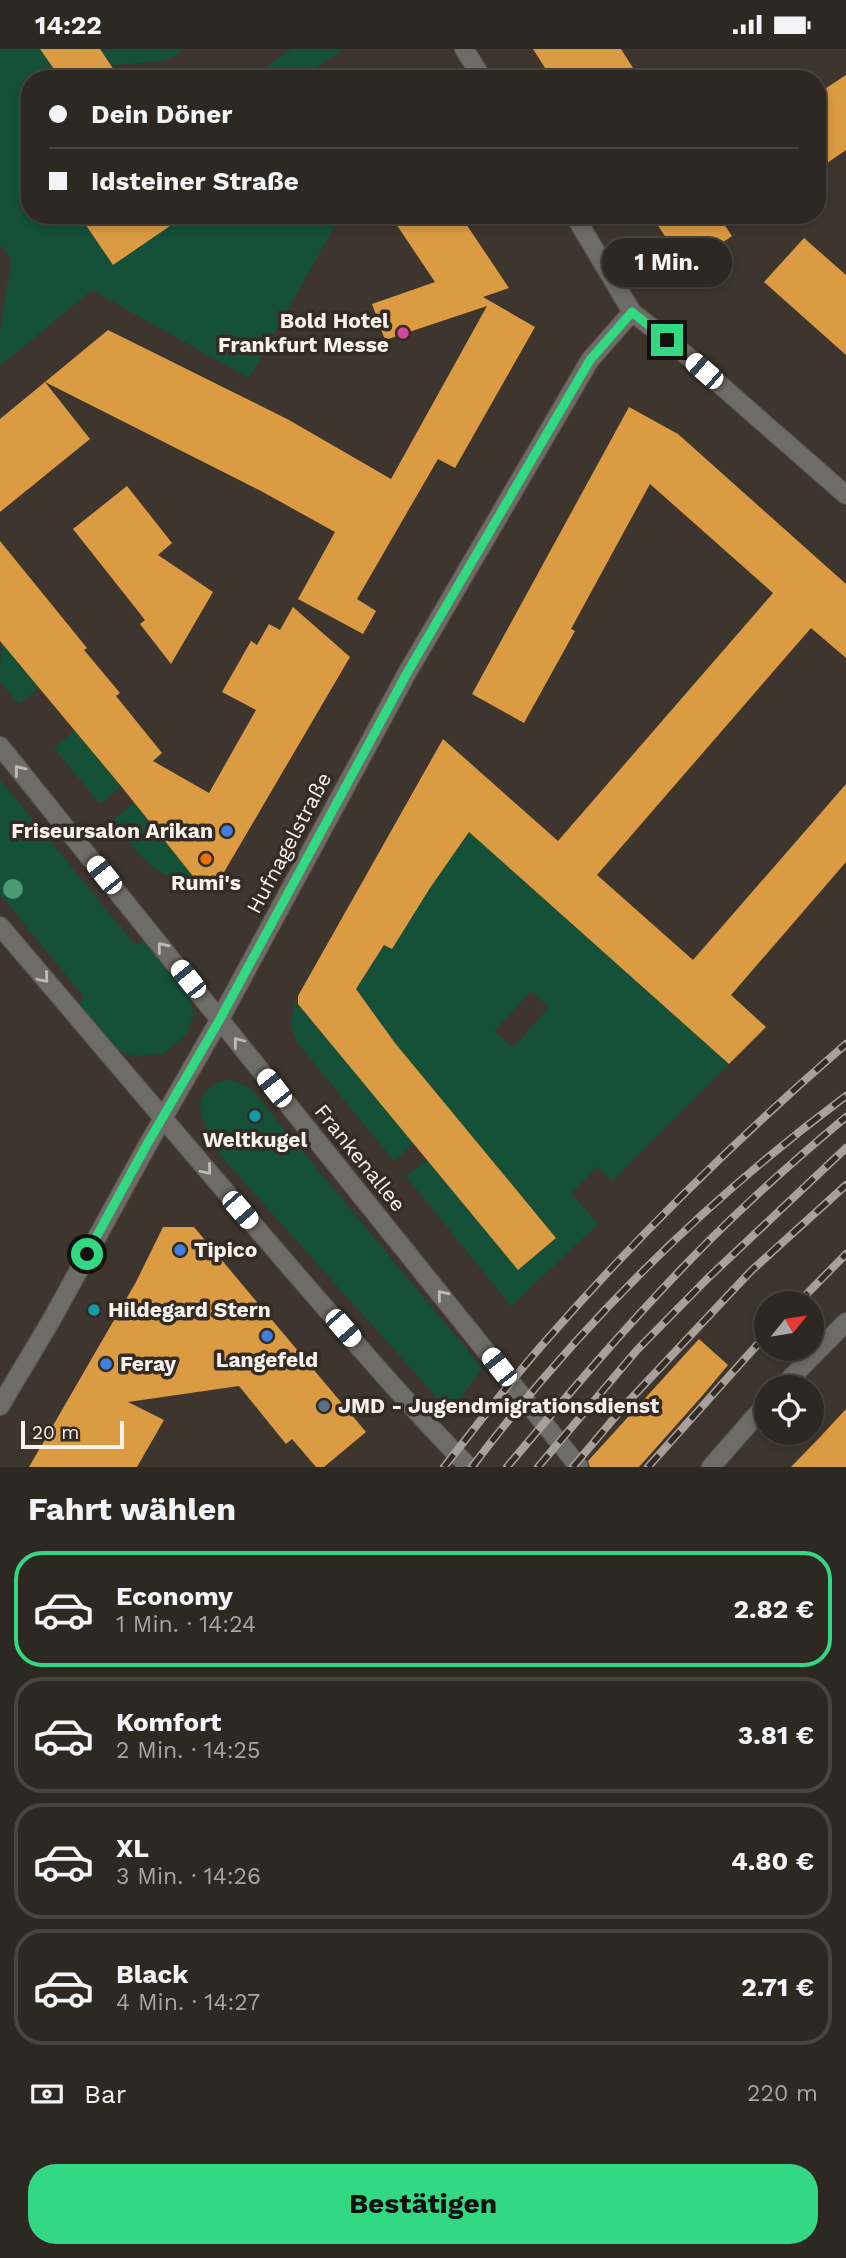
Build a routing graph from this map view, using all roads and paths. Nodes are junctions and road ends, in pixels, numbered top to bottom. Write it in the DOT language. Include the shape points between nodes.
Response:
graph roads {
  1 [pos="464,49"];
  2 [pos="478,70"];
  3 [pos="579,224"];
  4 [pos="632,312"];
  5 [pos="846,495"];
  6 [pos="0,746"];
  7 [pos="0,926"];
  8 [pos="220,1019"];
  9 [pos="164,1117"];
  10 [pos="846,1322"];
  11 [pos="794,1375"];
  12 [pos="0,1406"];
  13 [pos="754,1418"];
  14 [pos="469,1467"];
  15 [pos="579,1467"];
  16 [pos="711,1467"];
  1 -- 2 [label="street"];
  3 -- 4 [label="street"];
  4 -- 5 [label="street"];
  4 -- 8 [label="street, Hufnagelstraße" via="590,360 407,673"];
  8 -- 6 [label="street, Frankenallee, one-way"];
  7 -- 9 [label="street, one-way"];
  8 -- 9 [label="street, Hufnagelstraße"];
  15 -- 8 [label="street, Frankenallee, one-way"];
  9 -- 12 [label="street, Hufnagelstraße"];
  9 -- 14 [label="street, one-way" via="377,1368"];
  10 -- 11 [label="street"];
  13 -- 16 [label="street"];
}
